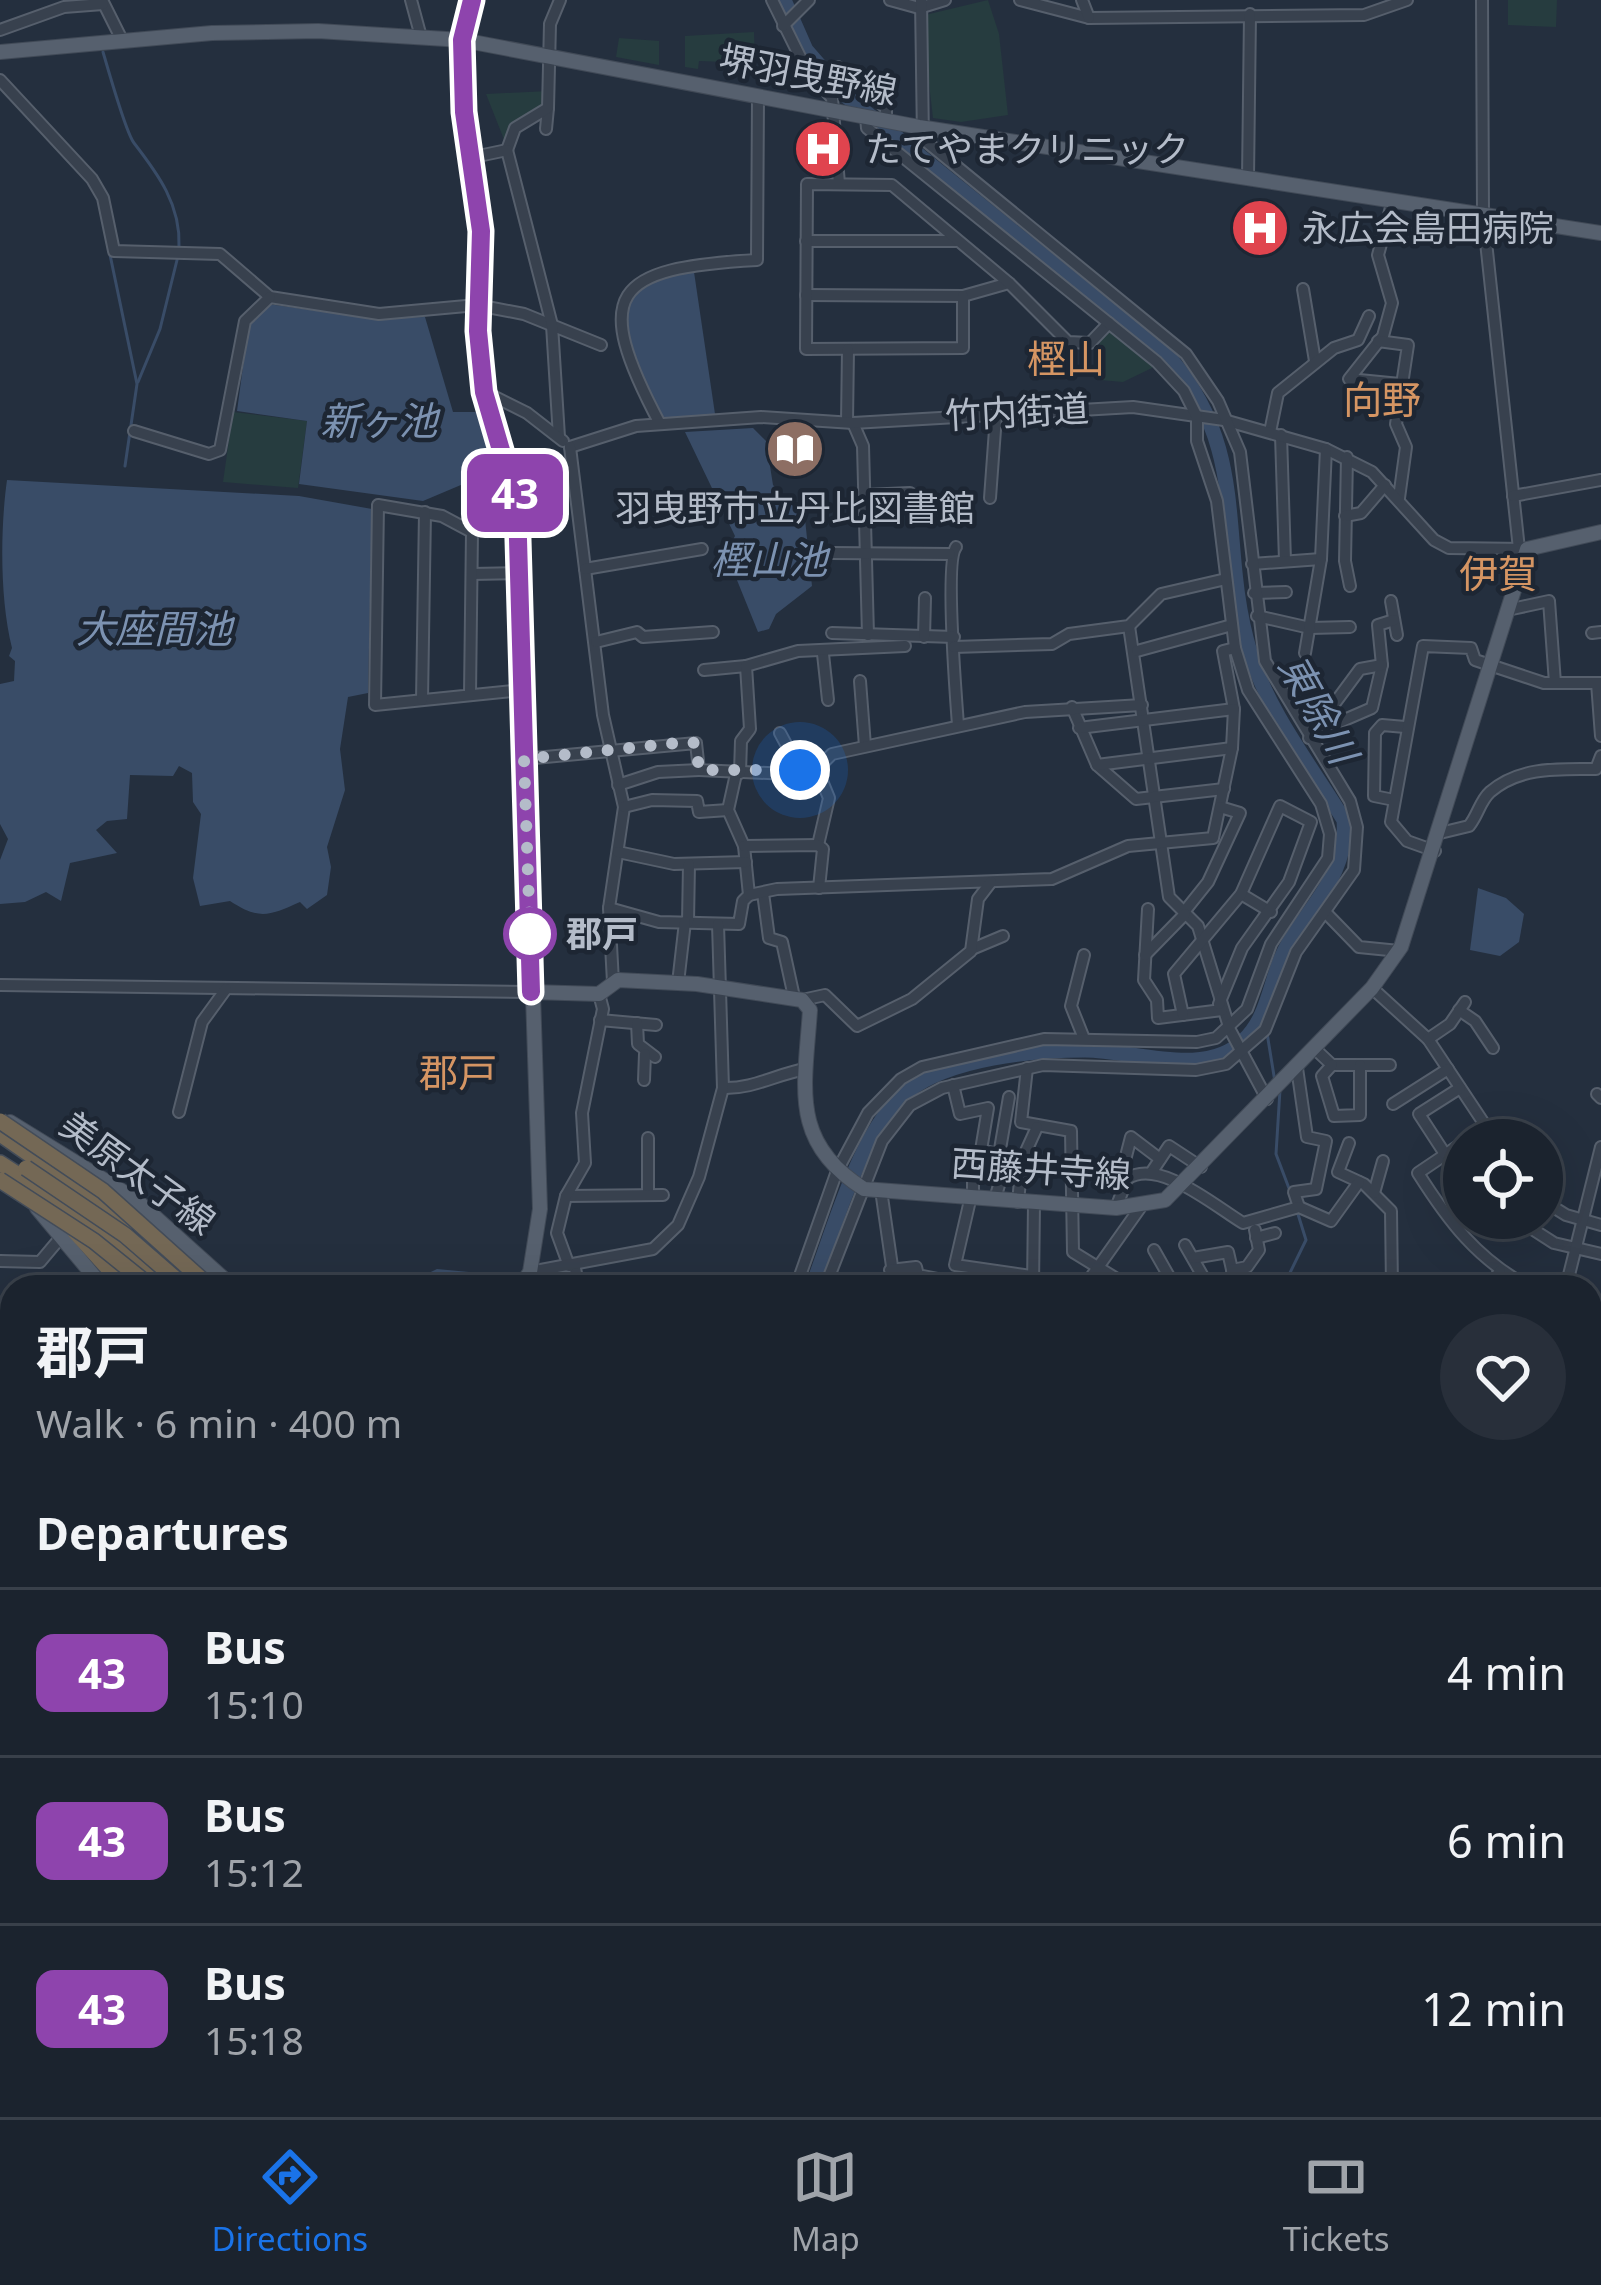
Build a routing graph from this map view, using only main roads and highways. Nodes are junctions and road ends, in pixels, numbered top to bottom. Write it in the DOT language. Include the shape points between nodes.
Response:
graph roads {
  1 [pos="472,0"];
  2 [pos="462,40"];
  3 [pos="0,52"];
  4 [pos="1601,233"];
  5 [pos="1601,532"];
  6 [pos="531,992"];
  7 [pos="0,1119"];
  8 [pos="0,1134"];
  9 [pos="0,1151"];
  10 [pos="0,1164"];
  11 [pos="0,1177"];
  12 [pos="202,1256"];
  13 [pos="93,1275"];
  14 [pos="114,1275"];
  15 [pos="136,1275"];
  16 [pos="157,1275"];
  17 [pos="171,1275"];
  18 [pos="182,1275"];
  19 [pos="184,1275"];
  20 [pos="197,1275"];
  21 [pos="221,1275"];
  22 [pos="528,1275"];
  1 -- 2 [label="main road"];
  2 -- 3 [label="main road, 堺羽曳野線" via="273,31"];
  2 -- 4 [label="main road, 堺羽曳野線" via="863,119"];
  2 -- 6 [label="main road" via="481,231 484,392 515,495"];
  5 -- 6 [label="main road, 西藤井寺線" via="1522,549 1512,609 1399,950 1315,1049 1165,1200 1116,1208 864,1189 840,1173 810,1131 810,1010 798,998 678,983 613,982 599,994"];
  6 -- 22 [label="main road" via="540,1209"];
  7 -- 12 [label="main road, 美原太子線" via="93,1170"];
  7 -- 20 [label="highway, bridge" via="135,1217"];
  8 -- 18 [label="highway, bridge" via="127,1222"];
  9 -- 17 [label="highway, bridge"];
  10 -- 14 [label="highway, bridge" via="56,1210"];
  10 -- 16 [label="highway, bridge"];
  11 -- 13 [label="main road"];
  11 -- 15 [label="highway, bridge"];
  12 -- 19 [label="main road"];
  12 -- 21 [label="main road, 美原太子線"];
}
